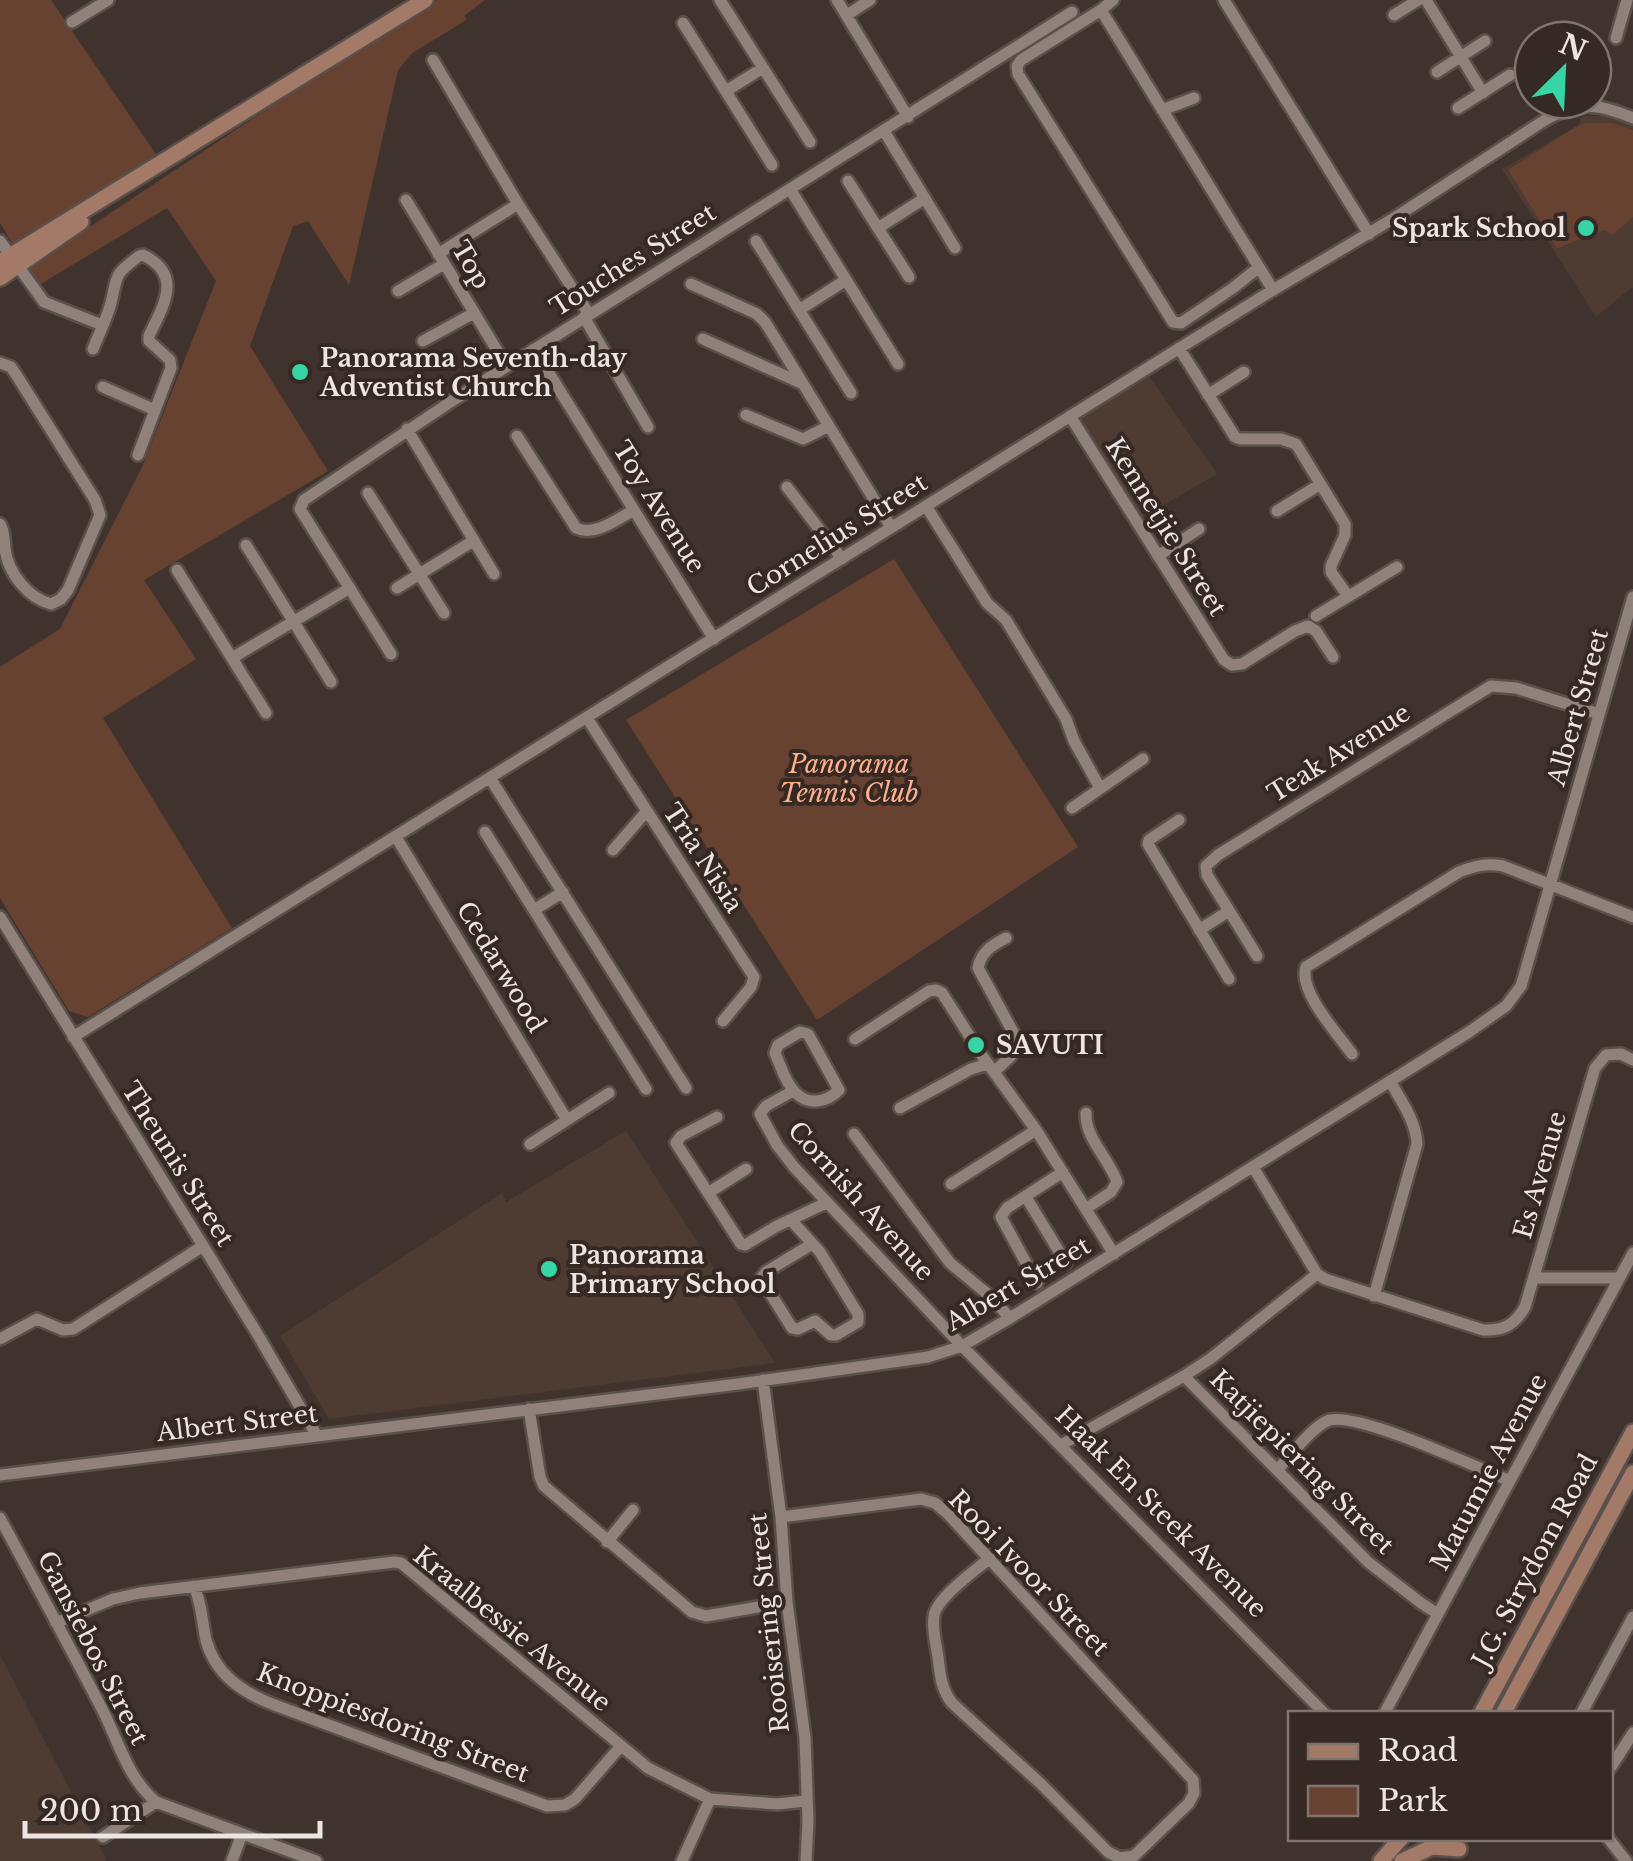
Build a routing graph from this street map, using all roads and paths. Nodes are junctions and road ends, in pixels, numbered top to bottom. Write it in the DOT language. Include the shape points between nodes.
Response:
graph roads {
  1 [pos="108,0"];
  2 [pos="424,0"];
  3 [pos="720,0"];
  4 [pos="837,0"];
  5 [pos="870,0"];
  6 [pos="1113,0"];
  7 [pos="1224,0"];
  8 [pos="1418,0"];
  9 [pos="1426,0"];
  10 [pos="1627,0"];
  11 [pos="1101,10"];
  12 [pos="1072,12"];
  13 [pos="847,15"];
  14 [pos="1394,15"];
  15 [pos="72,22"];
  16 [pos="683,22"];
  17 [pos="1616,38"];
  18 [pos="1485,41"];
  19 [pos="1461,57"];
  20 [pos="433,60"];
  21 [pos="763,68"];
  22 [pos="1438,72"];
  23 [pos="1510,75"];
  24 [pos="726,91"];
  25 [pos="1483,92"];
  26 [pos="1194,98"];
  27 [pos="1458,108"];
  28 [pos="1162,110"];
  29 [pos="908,117"];
  30 [pos="1633,118"];
  31 [pos="884,130"];
  32 [pos="810,142"];
  33 [pos="772,164"];
  34 [pos="848,182"];
  35 [pos="790,189"];
  36 [pos="925,198"];
  37 [pos="406,200"];
  38 [pos="518,204"];
  39 [pos="878,228"];
  40 [pos="1368,234"];
  41 [pos="756,240"];
  42 [pos="0,241"];
  43 [pos="955,248"];
  44 [pos="441,259"];
  45 [pos="9,261"];
  46 [pos="1258,268"];
  47 [pos="0,278"];
  48 [pos="909,278"];
  49 [pos="846,280"];
  50 [pos="691,284"];
  51 [pos="1273,290"];
  52 [pos="398,291"];
  53 [pos="800,310"];
  54 [pos="474,314"];
  55 [pos="587,315"];
  56 [pos="102,325"];
  57 [pos="703,338"];
  58 [pos="423,341"];
  59 [pos="92,348"];
  60 [pos="1180,348"];
  61 [pos="534,349"];
  62 [pos="498,352"];
  63 [pos="0,362"];
  64 [pos="898,364"];
  65 [pos="1244,372"];
  66 [pos="801,383"];
  67 [pos="103,387"];
  68 [pos="851,392"];
  69 [pos="1208,395"];
  70 [pos="155,410"];
  71 [pos="746,415"];
  72 [pos="1070,416"];
  73 [pos="829,426"];
  74 [pos="648,427"];
  75 [pos="408,429"];
  76 [pos="516,436"];
  77 [pos="138,454"];
  78 [pos="1319,485"];
  79 [pos="787,486"];
  80 [pos="368,493"];
  81 [pos="926,506"];
  82 [pos="634,510"];
  83 [pos="1278,510"];
  84 [pos="0,524"];
  85 [pos="891,527"];
  86 [pos="1198,529"];
  87 [pos="473,541"];
  88 [pos="246,545"];
  89 [pos="1158,556"];
  90 [pos="842,559"];
  91 [pos="1396,567"];
  92 [pos="177,570"];
  93 [pos="420,574"];
  94 [pos="494,574"];
  95 [pos="350,588"];
  96 [pos="397,588"];
  97 [pos="1348,596"];
  98 [pos="1633,597"];
  99 [pos="444,612"];
  100 [pos="1316,616"];
  101 [pos="293,620"];
  102 [pos="1629,625"];
  103 [pos="714,639"];
  104 [pos="391,654"];
  105 [pos="1333,657"];
  106 [pos="232,658"];
  107 [pos="331,682"];
  108 [pos="266,712"];
  109 [pos="1599,714"];
  110 [pos="587,718"];
  111 [pos="1142,759"];
  112 [pos="490,778"];
  113 [pos="1100,788"];
  114 [pos="1072,808"];
  115 [pos="646,812"];
  116 [pos="1179,820"];
  117 [pos="485,832"];
  118 [pos="396,837"];
  119 [pos="613,850"];
  120 [pos="1550,885"];
  121 [pos="562,892"];
  122 [pos="534,910"];
  123 [pos="1229,910"];
  124 [pos="0,917"];
  125 [pos="1633,917"];
  126 [pos="1200,930"];
  127 [pos="1006,938"];
  128 [pos="1258,956"];
  129 [pos="1229,979"];
  130 [pos="723,1021"];
  131 [pos="73,1037"];
  132 [pos="855,1039"];
  133 [pos="1352,1054"];
  134 [pos="1633,1060"];
  135 [pos="988,1064"];
  136 [pos="1390,1081"];
  137 [pos="686,1088"];
  138 [pos="646,1089"];
  139 [pos="793,1091"];
  140 [pos="609,1093"];
  141 [pos="900,1108"];
  142 [pos="1086,1113"];
  143 [pos="717,1117"];
  144 [pos="567,1120"];
  145 [pos="1036,1130"];
  146 [pos="854,1134"];
  147 [pos="530,1144"];
  148 [pos="1253,1167"];
  149 [pos="746,1170"];
  150 [pos="1063,1172"];
  151 [pos="951,1184"];
  152 [pos="708,1193"];
  153 [pos="1026,1197"];
  154 [pos="826,1202"];
  155 [pos="1086,1208"];
  156 [pos="791,1220"];
  157 [pos="812,1244"];
  158 [pos="202,1246"];
  159 [pos="1633,1253"];
  160 [pos="1114,1254"];
  161 [pos="1066,1264"];
  162 [pos="1317,1274"];
  163 [pos="1534,1278"];
  164 [pos="1620,1278"];
  165 [pos="1037,1283"];
  166 [pos="1374,1296"];
  167 [pos="1010,1318"];
  168 [pos="0,1340"];
  169 [pos="962,1346"];
  170 [pos="1184,1376"];
  171 [pos="763,1380"];
  172 [pos="529,1408"];
  173 [pos="1633,1432"];
  174 [pos="317,1436"];
  175 [pos="1060,1446"];
  176 [pos="1276,1470"];
  177 [pos="1633,1472"];
  178 [pos="0,1475"];
  179 [pos="1510,1481"];
  180 [pos="633,1510"];
  181 [pos="780,1517"];
  182 [pos="0,1518"];
  183 [pos="607,1542"];
  184 [pos="990,1558"];
  185 [pos="194,1586"];
  186 [pos="787,1602"];
  187 [pos="1438,1614"];
  188 [pos="1633,1617"];
  189 [pos="56,1623"];
  190 [pos="1322,1711"];
  191 [pos="1386,1711"];
  192 [pos="1484,1711"];
  193 [pos="1505,1711"];
  194 [pos="1584,1711"];
  195 [pos="1633,1733"];
  196 [pos="620,1747"];
  197 [pos="1613,1764"];
  198 [pos="710,1798"];
  199 [pos="156,1802"];
  200 [pos="806,1802"];
  201 [pos="242,1834"];
  202 [pos="102,1836"];
  203 [pos="1398,1841"];
  204 [pos="1419,1841"];
  205 [pos="1610,1841"];
  206 [pos="1459,1850"];
  207 [pos="232,1861"];
  208 [pos="316,1861"];
  209 [pos="682,1861"];
  210 [pos="806,1861"];
  211 [pos="1381,1861"];
  212 [pos="1402,1861"];
  213 [pos="1626,1861"];
  1 -- 15 [label="street"];
  2 -- 45 [label="street"];
  3 -- 21 [label="street"];
  4 -- 13 [label="street"];
  5 -- 13 [label="street"];
  6 -- 11 [label="street"];
  7 -- 40 [label="street"];
  8 -- 14 [label="street"];
  9 -- 19 [label="street"];
  10 -- 17 [label="street"];
  11 -- 28 [label="street"];
  11 -- 46 [label="street" via="1022,60 1018,74 1173,322 1181,324"];
  12 -- 29 [label="street, Touches Street"];
  13 -- 29 [label="street"];
  16 -- 24 [label="street"];
  18 -- 19 [label="street"];
  19 -- 22 [label="street"];
  19 -- 25 [label="street"];
  20 -- 38 [label="street"];
  21 -- 24 [label="street"];
  21 -- 32 [label="street"];
  23 -- 25 [label="street"];
  24 -- 33 [label="street"];
  25 -- 27 [label="street"];
  26 -- 28 [label="street"];
  28 -- 46 [label="street"];
  29 -- 31 [label="street, Touches Street"];
  30 -- 40 [label="street, Cornelius Street" via="1596,106 1562,111"];
  31 -- 35 [label="street, Touches Street"];
  31 -- 36 [label="street"];
  34 -- 39 [label="street"];
  35 -- 49 [label="street"];
  35 -- 55 [label="street, Touches Street"];
  36 -- 39 [label="street"];
  36 -- 43 [label="street"];
  37 -- 44 [label="street, Top"];
  38 -- 44 [label="street"];
  38 -- 55 [label="street"];
  39 -- 48 [label="street"];
  40 -- 51 [label="street, Cornelius Street"];
  41 -- 53 [label="street"];
  42 -- 45 [label="street"];
  44 -- 52 [label="street"];
  44 -- 54 [label="street, Top"];
  45 -- 47 [label="street"];
  45 -- 56 [label="street" via="48,305"];
  46 -- 51 [label="street"];
  49 -- 53 [label="street"];
  49 -- 64 [label="street"];
  50 -- 66 [label="street" via="761,318"];
  51 -- 60 [label="street, Cornelius Street"];
  53 -- 68 [label="street"];
  54 -- 58 [label="street"];
  54 -- 62 [label="street, Top"];
  55 -- 61 [label="street, Touches Street"];
  55 -- 74 [label="street"];
  56 -- 59 [label="street"];
  56 -- 70 [label="street" via="118,273 139,256 155,262 168,288 149,341 171,368"];
  57 -- 66 [label="street"];
  60 -- 69 [label="street"];
  60 -- 72 [label="street, Cornelius Street"];
  61 -- 75 [label="street, Touches Street"];
  61 -- 82 [label="street, Toy Avenue"];
  63 -- 84 [label="street" via="18,376 100,515 68,590 51,604 30,595 10,568"];
  65 -- 69 [label="street"];
  66 -- 73 [label="street"];
  67 -- 70 [label="street"];
  69 -- 78 [label="street" via="1235,437 1296,444"];
  70 -- 77 [label="street"];
  71 -- 73 [label="street" via="803,438"];
  72 -- 81 [label="street, Cornelius Street"];
  72 -- 89 [label="street, Kennetjie Street"];
  73 -- 85 [label="street"];
  75 -- 87 [label="street"];
  75 -- 95 [label="street, Touches Street" via="300,509"];
  76 -- 82 [label="street" via="580,531"];
  78 -- 83 [label="street"];
  78 -- 97 [label="street" via="1345,524 1331,572"];
  79 -- 90 [label="street"];
  80 -- 93 [label="street"];
  81 -- 85 [label="street, Cornelius Street"];
  81 -- 113 [label="street" via="987,603 1006,620"];
  82 -- 103 [label="street, Toy Avenue"];
  85 -- 90 [label="street, Cornelius Street"];
  86 -- 89 [label="street"];
  87 -- 93 [label="street"];
  87 -- 94 [label="street"];
  88 -- 101 [label="street"];
  89 -- 105 [label="street, Kennetjie Street" via="1224,660 1242,664 1308,626"];
  90 -- 103 [label="street, Cornelius Street"];
  91 -- 97 [label="street"];
  92 -- 106 [label="street"];
  93 -- 96 [label="street"];
  93 -- 99 [label="street"];
  95 -- 101 [label="street"];
  95 -- 104 [label="street"];
  97 -- 100 [label="street"];
  98 -- 102 [label="street, Albert Street"];
  101 -- 106 [label="street"];
  101 -- 107 [label="street"];
  102 -- 109 [label="street, Albert Street"];
  103 -- 110 [label="street, Cornelius Street"];
  106 -- 108 [label="street"];
  109 -- 120 [label="street, Albert Street"];
  109 -- 123 [label="street, Teak Avenue" via="1516,688 1484,689 1213,859 1205,869"];
  110 -- 112 [label="street, Cornelius Street"];
  110 -- 115 [label="street, Tria Nisia"];
  111 -- 113 [label="street"];
  112 -- 118 [label="street, Cornelius Street"];
  112 -- 121 [label="street"];
  113 -- 114 [label="street"];
  115 -- 119 [label="street"];
  115 -- 130 [label="street, Tria Nisia" via="754,978"];
  116 -- 126 [label="street" via="1148,844"];
  117 -- 122 [label="street"];
  118 -- 131 [label="street, Cornelius Street"];
  118 -- 144 [label="street, Cedarwood"];
  120 -- 125 [label="street"];
  120 -- 133 [label="street" via="1502,866 1474,866 1309,963 1303,973 1308,991"];
  120 -- 136 [label="street, Albert Street" via="1513,998"];
  121 -- 122 [label="street"];
  121 -- 137 [label="street"];
  122 -- 138 [label="street"];
  123 -- 126 [label="street"];
  123 -- 128 [label="street, Teak Avenue"];
  124 -- 131 [label="street, Theunis Street"];
  126 -- 129 [label="street"];
  127 -- 135 [label="street" via="988,949 978,968 1016,1046 1011,1056"];
  131 -- 158 [label="street, Theunis Street"];
  132 -- 135 [label="street" via="936,990"];
  134 -- 163 [label="street, Es Avenue" via="1606,1055 1595,1068"];
  135 -- 141 [label="street"];
  135 -- 145 [label="street"];
  136 -- 148 [label="street, Albert Street"];
  136 -- 166 [label="street" via="1418,1144"];
  139 -- 139 [label="street" via="819,1102 839,1091 803,1032 776,1050"];
  139 -- 154 [label="street, Cornish Avenue" via="760,1117"];
  140 -- 144 [label="street"];
  142 -- 155 [label="street" via="1087,1129 1117,1182"];
  143 -- 152 [label="street" via="676,1143"];
  144 -- 147 [label="street"];
  145 -- 150 [label="street"];
  145 -- 151 [label="street"];
  146 -- 167 [label="street" via="950,1263"];
  148 -- 160 [label="street, Albert Street"];
  148 -- 162 [label="street"];
  149 -- 152 [label="street"];
  150 -- 153 [label="street"];
  150 -- 155 [label="street"];
  152 -- 156 [label="street" via="742,1245"];
  153 -- 161 [label="street"];
  153 -- 165 [label="street" via="1001,1217"];
  154 -- 156 [label="street"];
  154 -- 169 [label="street, Cornish Avenue"];
  155 -- 160 [label="street"];
  156 -- 157 [label="street"];
  157 -- 157 [label="street" via="858,1314 858,1322 836,1336 815,1322 792,1328 762,1280"];
  158 -- 168 [label="street" via="73,1329 37,1319"];
  158 -- 174 [label="street, Theunis Street"];
  159 -- 164 [label="street, Matumie Avenue"];
  160 -- 167 [label="street, Albert Street"];
  162 -- 166 [label="street"];
  162 -- 170 [label="street"];
  163 -- 164 [label="street"];
  163 -- 166 [label="street, Es Avenue" via="1522,1313 1504,1329 1483,1330"];
  164 -- 179 [label="street, Matumie Avenue"];
  167 -- 169 [label="street, Albert Street"];
  169 -- 171 [label="street, Albert Street"];
  169 -- 175 [label="street, Haak En Steek Avenue"];
  170 -- 175 [label="street"];
  170 -- 176 [label="street, Katjiepiering Street"];
  171 -- 172 [label="street, Albert Street"];
  171 -- 181 [label="street, Rooisering Street"];
  172 -- 174 [label="street, Albert Street"];
  172 -- 183 [label="street" via="542,1482"];
  173 -- 192 [label="street, J.G. Strydom Road"];
  174 -- 178 [label="street, Albert Street"];
  175 -- 190 [label="street, Haak En Steek Avenue"];
  176 -- 179 [label="street" via="1326,1422 1346,1419"];
  176 -- 187 [label="street, Katjiepiering Street" via="1376,1570"];
  177 -- 193 [label="street, J.G. Strydom Road"];
  179 -- 187 [label="street, Matumie Avenue"];
  180 -- 183 [label="street"];
  181 -- 184 [label="street, Rooi Ivoor Street" via="928,1500"];
  181 -- 186 [label="street, Rooisering Street"];
  182 -- 189 [label="street, Gansiebos Street"];
  183 -- 186 [label="street" via="696,1614"];
  184 -- 184 [label="street, Rooi Ivoor Street" via="1193,1780 1189,1803 1130,1857 1108,1852 952,1702 942,1684 934,1612"];
  185 -- 189 [label="street, Kraalbessie Avenue" via="113,1599"];
  185 -- 196 [label="street, Kraalbessie Avenue" via="400,1563"];
  185 -- 196 [label="street, Knoppiesdoring Street" via="215,1661 238,1688 272,1704 546,1806 574,1800"];
  186 -- 200 [label="street, Rooisering Street" via="805,1738"];
  187 -- 191 [label="street, Matumie Avenue"];
  188 -- 194 [label="street"];
  189 -- 199 [label="street, Gansiebos Street" via="131,1773"];
  195 -- 197 [label="street"];
  196 -- 198 [label="street, Kraalbessie Avenue"];
  198 -- 200 [label="street, Kraalbessie Avenue"];
  198 -- 209 [label="street"];
  199 -- 201 [label="street"];
  199 -- 202 [label="street"];
  200 -- 210 [label="street, Rooisering Street"];
  201 -- 207 [label="street"];
  201 -- 208 [label="street"];
  203 -- 211 [label="street"];
  204 -- 212 [label="street"];
  205 -- 213 [label="street"];
  206 -- 212 [label="street" via="1437,1846"];
}
